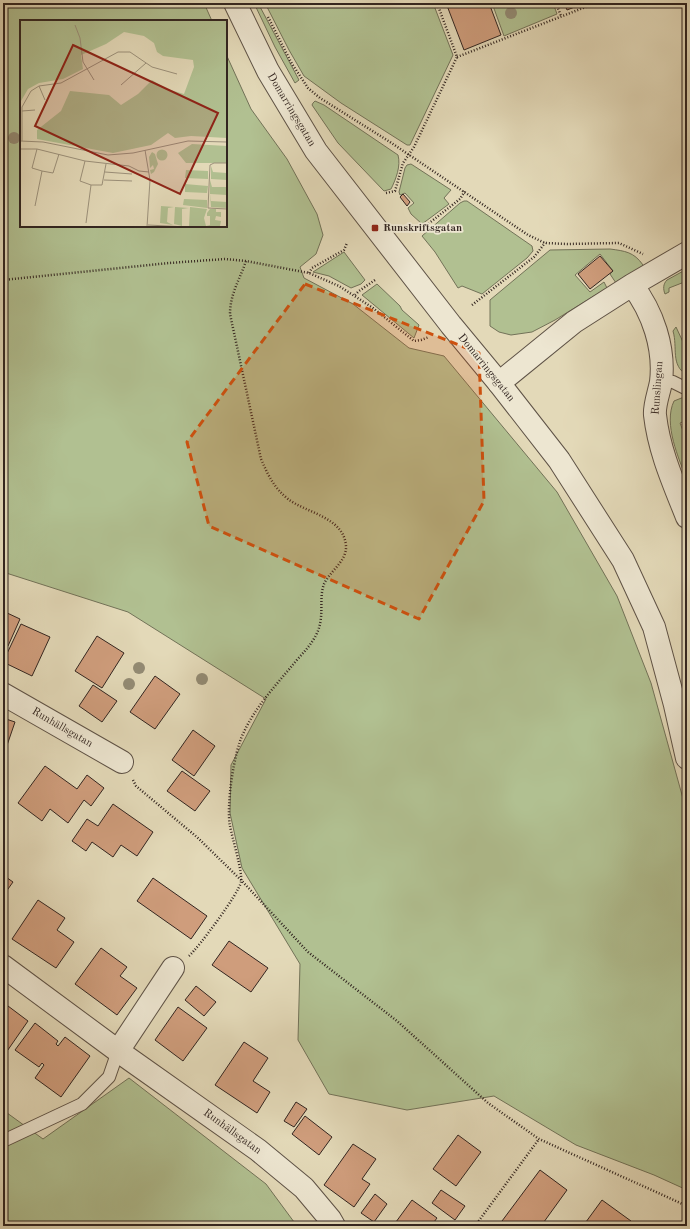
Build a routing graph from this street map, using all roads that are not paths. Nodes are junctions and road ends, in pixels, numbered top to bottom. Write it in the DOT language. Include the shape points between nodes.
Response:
graph roads {
  1 [pos="235,3"];
  2 [pos="687,254"];
  3 [pos="632,285"];
  4 [pos="661,381"];
  5 [pos="499,382"];
  6 [pos="687,389"];
  7 [pos="687,517"];
  8 [pos="3,694"];
  9 [pos="687,758"];
  10 [pos="122,762"];
  11 [pos="3,966"];
  12 [pos="173,968"];
  13 [pos="118,1051"];
  14 [pos="3,1141"];
  15 [pos="334,1226"];
  1 -- 5 [label="street, Domarringsgatan" via="268,71 316,151 451,325"];
  2 -- 3 [label="street"];
  3 -- 4 [label="street, Runslingan" via="641,296 655,326 661,361"];
  3 -- 5 [label="street" via="574,322"];
  4 -- 6 [label="lane" via="674,382"];
  4 -- 7 [label="street, Runslingan" via="655,413 659,440"];
  5 -- 9 [label="street, Domarringsgatan" via="559,460 623,560 654,627"];
  8 -- 10 [label="street, Runhällsgatan"];
  11 -- 13 [label="street, Runhällsgatan"];
  12 -- 13 [label="street"];
  13 -- 14 [label="lane" via="108,1077 82,1104"];
  13 -- 15 [label="street, Runhällsgatan" via="258,1150 304,1188"];
}
